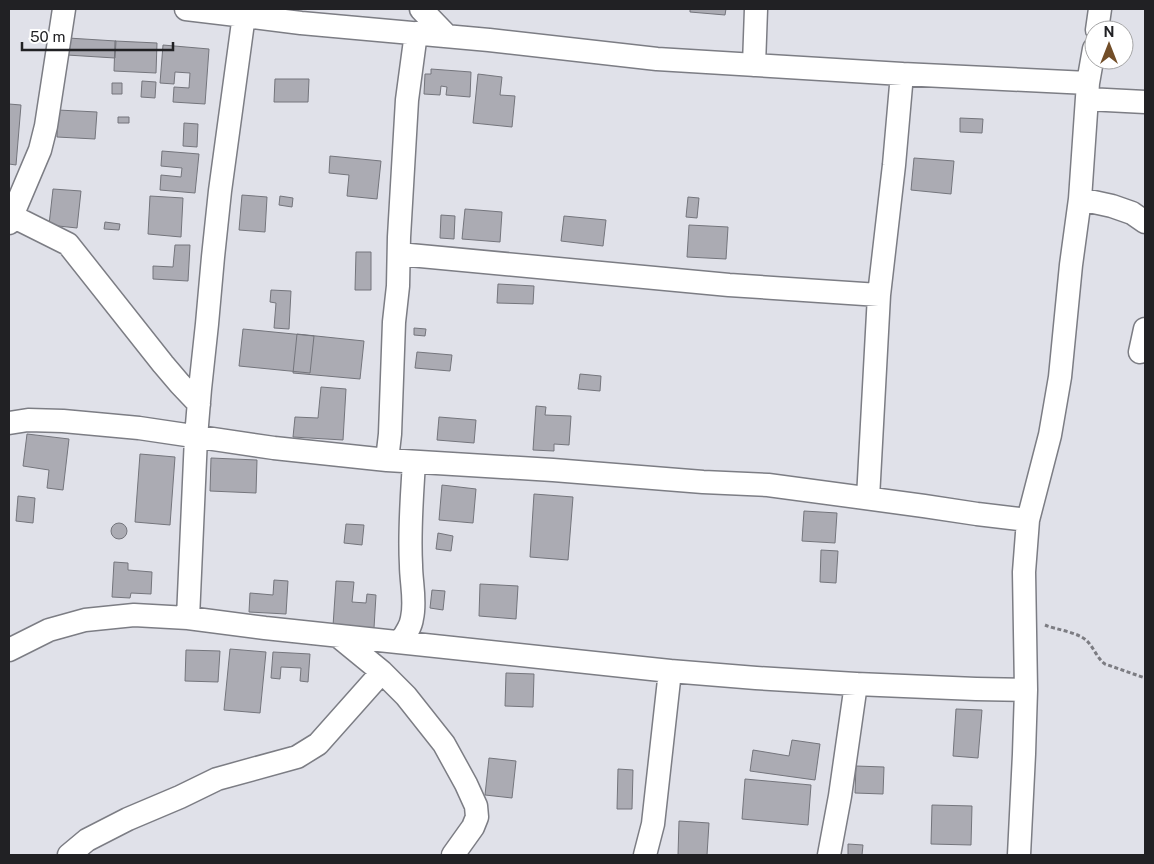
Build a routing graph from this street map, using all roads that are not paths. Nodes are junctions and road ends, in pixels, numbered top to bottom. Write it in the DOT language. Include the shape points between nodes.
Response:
graph roads {
  1 [pos="64,9"];
  2 [pos="186,9"];
  3 [pos="421,9"];
  4 [pos="756,9"];
  5 [pos="244,15"];
  6 [pos="416,33"];
  7 [pos="447,36"];
  8 [pos="754,65"];
  9 [pos="1090,70"];
  10 [pos="902,74"];
  11 [pos="1087,91"];
  12 [pos="1145,102"];
  13 [pos="1080,199"];
  14 [pos="10,219"];
  15 [pos="1145,222"];
  16 [pos="399,254"];
  17 [pos="879,295"];
  18 [pos="1145,329"];
  19 [pos="1140,352"];
  20 [pos="199,404"];
  21 [pos="9,423"];
  22 [pos="196,437"];
  23 [pos="388,460"];
  24 [pos="414,462"];
  25 [pos="868,498"];
  26 [pos="1028,520"];
  27 [pos="188,618"];
  28 [pos="338,636"];
  29 [pos="400,642"];
  30 [pos="9,650"];
  31 [pos="670,671"];
  32 [pos="382,672"];
  33 [pos="856,684"];
  34 [pos="1026,690"];
  35 [pos="69,855"];
  36 [pos="453,855"];
  37 [pos="645,855"];
  38 [pos="829,855"];
  39 [pos="1019,855"];
  1 -- 14 [label="street" via="40,150"];
  2 -- 5 [label="street"];
  3 -- 7 [label="street"];
  4 -- 8 [label="street"];
  5 -- 6 [label="street"];
  5 -- 20 [label="street" via="217,219"];
  6 -- 7 [label="street"];
  6 -- 16 [label="street" via="407,100"];
  7 -- 8 [label="street" via="657,59"];
  8 -- 10 [label="street"];
  9 -- 11 [label="street"];
  10 -- 11 [label="street"];
  10 -- 17 [label="street"];
  11 -- 12 [label="street"];
  11 -- 13 [label="street"];
  13 -- 15 [label="street" via="1132,213"];
  13 -- 26 [label="street" via="1060,377 1050,436"];
  14 -- 20 [label="street" via="68,244"];
  16 -- 17 [label="street" via="729,285"];
  16 -- 23 [label="street"];
  17 -- 25 [label="street"];
  18 -- 19 [label="street"];
  20 -- 22 [label="street"];
  21 -- 22 [label="street" via="63,421"];
  22 -- 23 [label="street"];
  22 -- 27 [label="street"];
  23 -- 24 [label="street"];
  24 -- 25 [label="street" via="768,485"];
  24 -- 29 [label="street" via="410,527 412,619"];
  25 -- 26 [label="street"];
  26 -- 34 [label="street" via="1024,572"];
  27 -- 28 [label="street"];
  27 -- 30 [label="street" via="134,615 85,620 49,630"];
  28 -- 29 [label="street"];
  28 -- 32 [label="street"];
  29 -- 31 [label="street"];
  31 -- 33 [label="street"];
  31 -- 37 [label="street" via="653,824"];
  32 -- 35 [label="street" via="318,744 297,757 218,780 128,819 88,840"];
  32 -- 36 [label="street" via="406,696 444,744 476,806 477,817 473,827"];
  33 -- 34 [label="street"];
  33 -- 38 [label="street"];
  34 -- 39 [label="street"];
}
